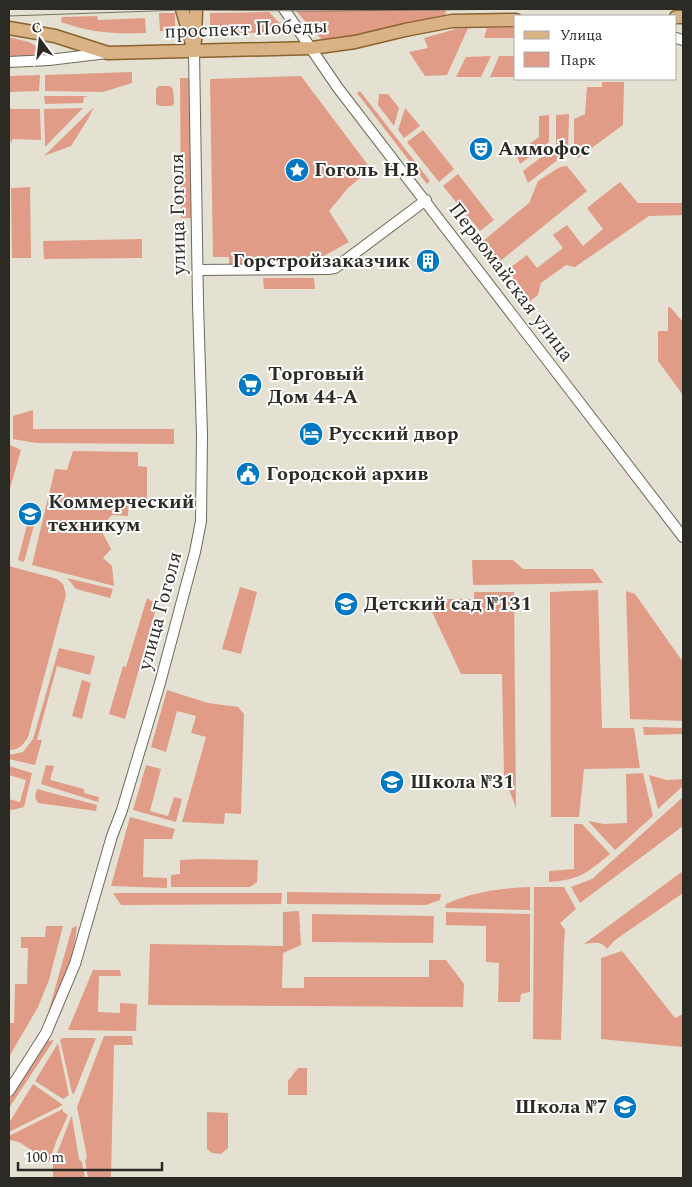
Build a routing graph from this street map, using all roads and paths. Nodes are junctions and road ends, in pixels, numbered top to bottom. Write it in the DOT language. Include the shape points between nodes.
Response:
graph roads {
  1 [pos="182,9"];
  2 [pos="196,9"];
  3 [pos="284,9"];
  4 [pos="514,20"];
  5 [pos="9,28"];
  6 [pos="312,48"];
  7 [pos="194,51"];
  8 [pos="108,53"];
  9 [pos="9,62"];
  10 [pos="426,200"];
  11 [pos="198,270"];
  12 [pos="683,537"];
  13 [pos="9,1091"];
  1 -- 7 [label="main road, улица Гоголя"];
  2 -- 7 [label="main road, улица Гоголя"];
  3 -- 6 [label="street, Первомайская улица"];
  4 -- 6 [label="main road, проспект Победы" via="452,21"];
  5 -- 8 [label="main road, проспект Победы" via="55,36"];
  6 -- 7 [label="main road, проспект Победы"];
  6 -- 10 [label="street, Первомайская улица" via="338,88"];
  7 -- 8 [label="main road, проспект Победы"];
  7 -- 11 [label="street, улица Гоголя"];
  8 -- 9 [label="street"];
  10 -- 11 [label="street" via="335,268"];
  10 -- 12 [label="street, Первомайская улица"];
  11 -- 13 [label="street, улица Гоголя" via="202,448 201,521 195,552 165,664 75,964 54,1018"];
}
